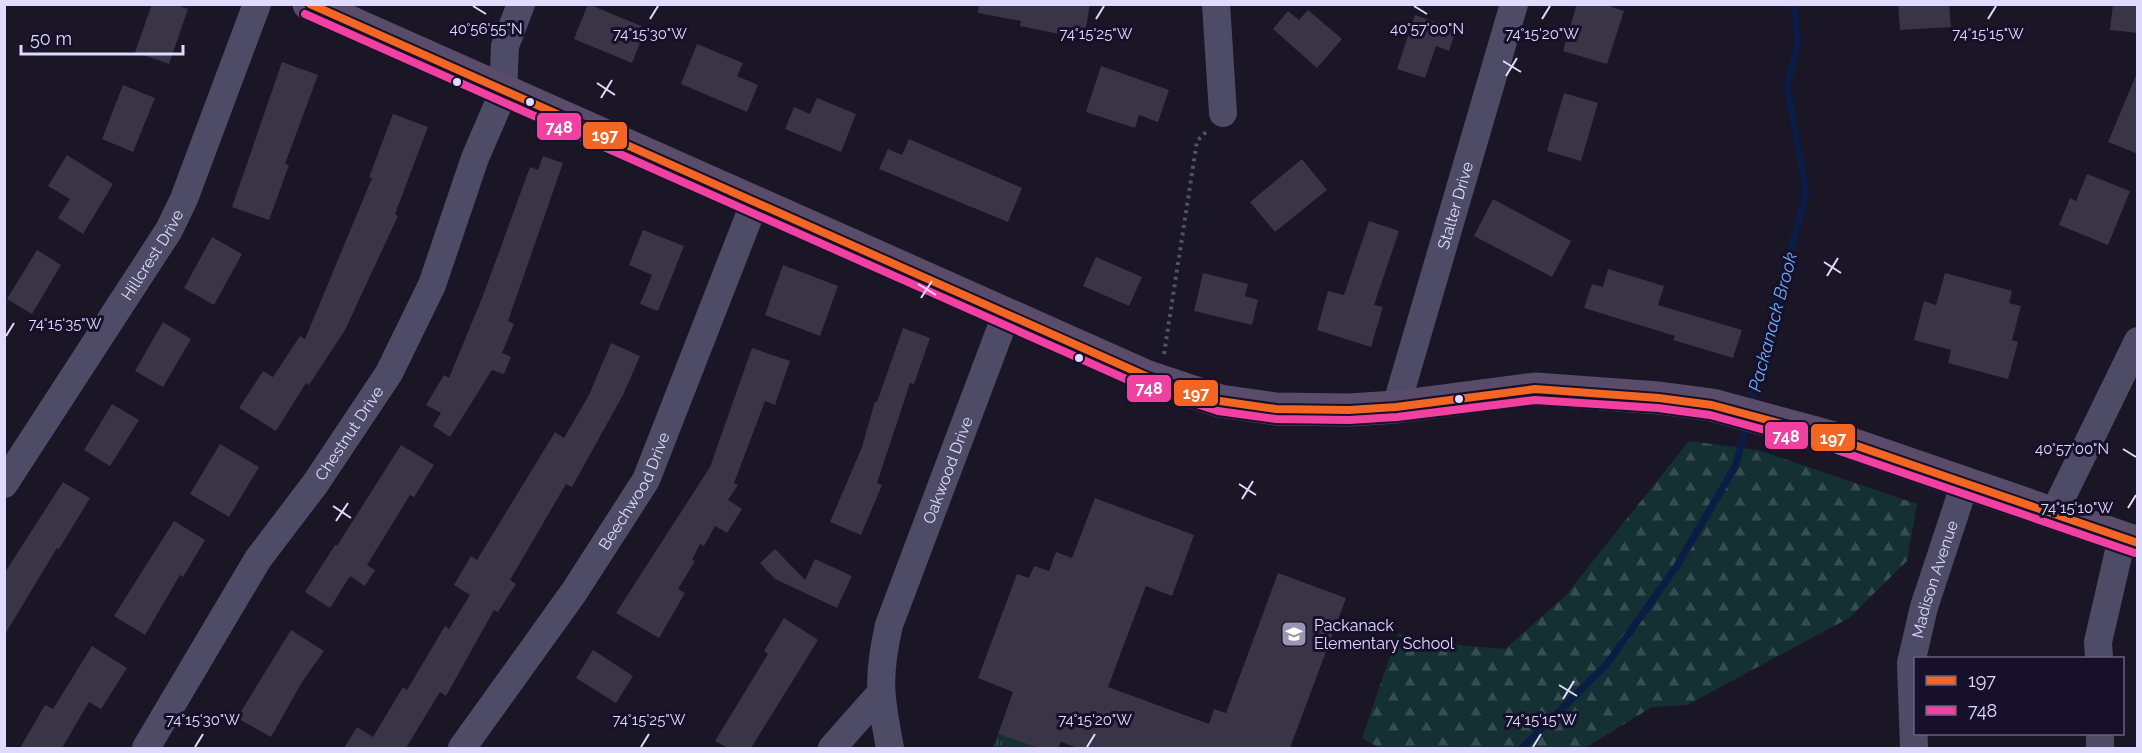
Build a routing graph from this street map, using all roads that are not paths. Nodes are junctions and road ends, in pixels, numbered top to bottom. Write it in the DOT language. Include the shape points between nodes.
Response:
graph roads {
  1 [pos="257,4"];
  2 [pos="309,4"];
  3 [pos="521,4"];
  4 [pos="1216,4"];
  5 [pos="1514,4"];
  6 [pos="503,93"];
  7 [pos="1223,113"];
  8 [pos="754,204"];
  9 [pos="1006,315"];
  10 [pos="2138,341"];
  11 [pos="1396,407"];
  12 [pos="1965,483"];
  13 [pos="4,484"];
  14 [pos="2054,513"];
  15 [pos="2130,540"];
  16 [pos="2098,657"];
  17 [pos="879,695"];
  18 [pos="146,748"];
  19 [pos="462,748"];
  20 [pos="832,748"];
  21 [pos="890,748"];
  22 [pos="1914,748"];
  1 -- 13 [label="street, Hillcrest Drive" via="169,230"];
  2 -- 6 [label="main road"];
  3 -- 6 [label="street" via="505,46"];
  4 -- 7 [label="street"];
  5 -- 11 [label="street, Stalter Drive"];
  6 -- 8 [label="main road"];
  6 -- 18 [label="street, Chestnut Drive" via="475,158 432,285 389,373 315,484 258,559"];
  8 -- 9 [label="main road"];
  8 -- 19 [label="street, Beechwood Drive" via="646,480 574,592"];
  9 -- 11 [label="main road" via="1209,399 1244,406 1349,410"];
  9 -- 17 [label="street, Oakwood Drive" via="889,625 880,663"];
  10 -- 14 [label="street"];
  11 -- 12 [label="main road" via="1534,389 1659,398 1744,413 1834,438"];
  12 -- 14 [label="main road"];
  12 -- 22 [label="street, Madison Avenue" via="1924,608 1911,663"];
  14 -- 15 [label="main road"];
  15 -- 16 [label="street" via="2098,642"];
  17 -- 20 [label="street"];
  17 -- 21 [label="street, Oakwood Drive"];
}
